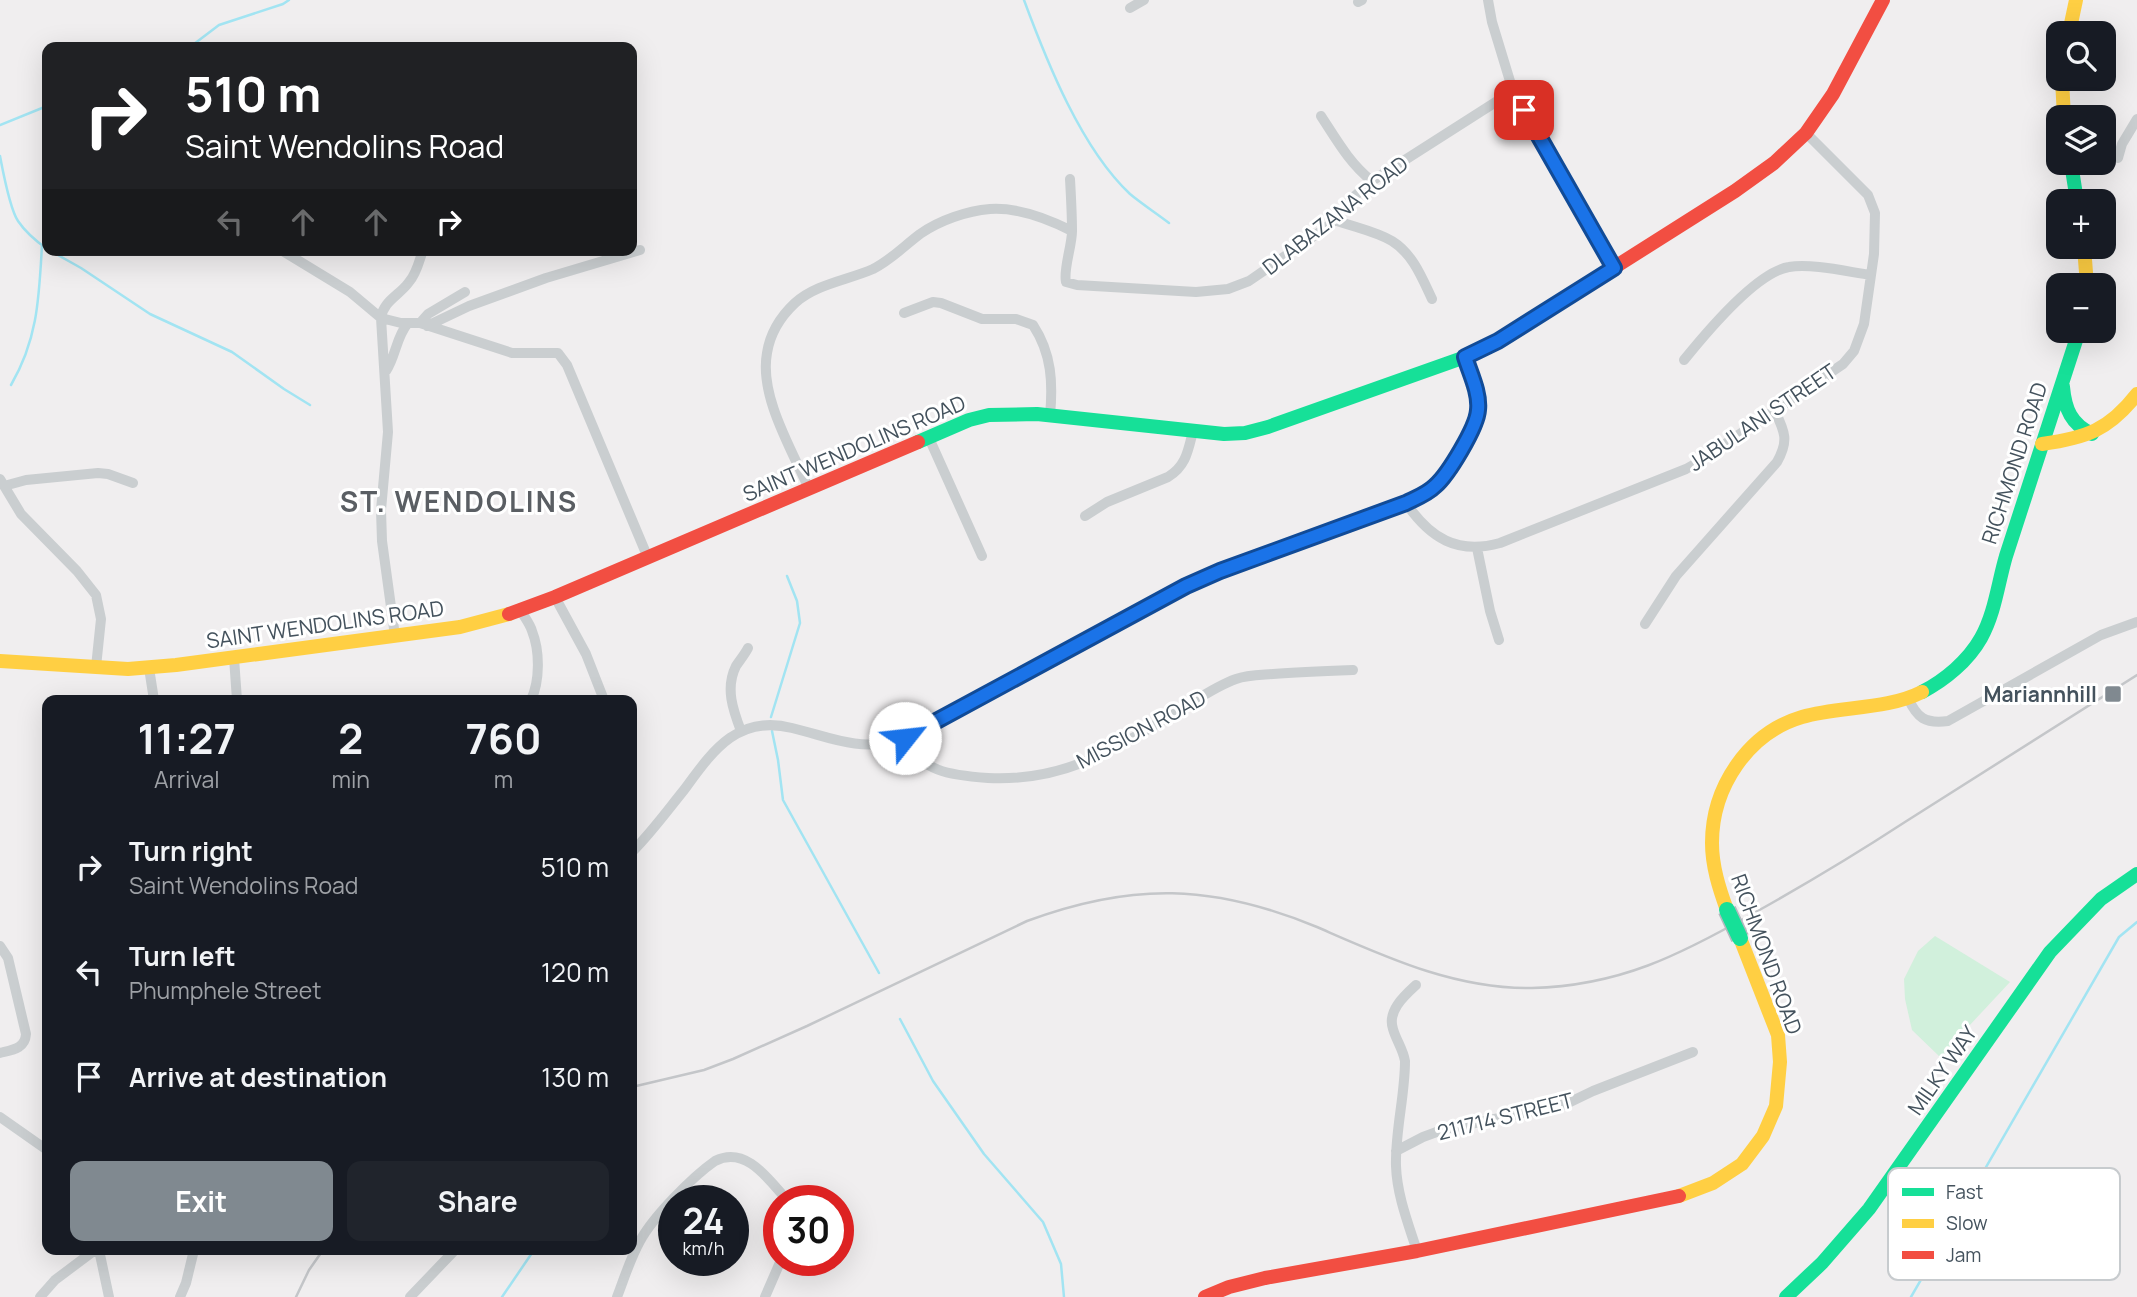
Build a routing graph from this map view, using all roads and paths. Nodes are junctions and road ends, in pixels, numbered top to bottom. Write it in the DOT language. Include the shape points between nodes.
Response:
graph roads {
  1 [pos="1144,0"];
  2 [pos="1488,0"];
  3 [pos="1882,0"];
  4 [pos="2076,0"];
  5 [pos="1130,8"];
  6 [pos="2072,21"];
  7 [pos="1513,91"];
  8 [pos="1321,116"];
  9 [pos="2137,119"];
  10 [pos="1806,134"];
  11 [pos="2118,158"];
  12 [pos="1070,179"];
  13 [pos="1372,181"];
  14 [pos="1335,220"];
  15 [pos="1072,231"];
  16 [pos="640,250"];
  17 [pos="637,251"];
  18 [pos="291,256"];
  19 [pos="421,256"];
  20 [pos="620,256"];
  21 [pos="1614,268"];
  22 [pos="1871,275"];
  23 [pos="465,292"];
  24 [pos="1432,299"];
  25 [pos="904,313"];
  26 [pos="381,318"];
  27 [pos="408,323"];
  28 [pos="423,324"];
  29 [pos="2075,343"];
  30 [pos="1465,357"];
  31 [pos="1684,360"];
  32 [pos="386,371"];
  33 [pos="2063,379"];
  34 [pos="2137,394"];
  35 [pos="1775,411"];
  36 [pos="1050,416"];
  37 [pos="1193,431"];
  38 [pos="2092,434"];
  39 [pos="929,438"];
  40 [pos="2042,444"];
  41 [pos="2,483"];
  42 [pos="133,483"];
  43 [pos="809,489"];
  44 [pos="1406,503"];
  45 [pos="1085,516"];
  46 [pos="1477,548"];
  47 [pos="982,556"];
  48 [pos="648,558"];
  49 [pos="555,597"];
  50 [pos="521,611"];
  51 [pos="2137,622"];
  52 [pos="1645,624"];
  53 [pos="395,636"];
  54 [pos="1499,640"];
  55 [pos="748,648"];
  56 [pos="234,658"];
  57 [pos="0,661"];
  58 [pos="96,667"];
  59 [pos="149,668"];
  60 [pos="1353,670"];
  61 [pos="153,695"];
  62 [pos="237,695"];
  63 [pos="532,695"];
  64 [pos="602,695"];
  65 [pos="1908,698"];
  66 [pos="741,731"];
  67 [pos="897,741"];
  68 [pos="637,846"];
  69 [pos="2137,874"];
  70 [pos="0,946"];
  71 [pos="1416,985"];
  72 [pos="1693,1052"];
  73 [pos="0,1054"];
  74 [pos="0,1117"];
  75 [pos="42,1146"];
  76 [pos="1396,1151"];
  77 [pos="1898,1168"];
  78 [pos="1888,1183"];
  79 [pos="774,1185"];
  80 [pos="637,1247"];
  81 [pos="1417,1251"];
  82 [pos="90,1255"];
  83 [pos="98,1255"];
  84 [pos="193,1255"];
  85 [pos="450,1255"];
  86 [pos="634,1255"];
  87 [pos="774,1276"];
  88 [pos="40,1297"];
  89 [pos="109,1297"];
  90 [pos="180,1297"];
  91 [pos="410,1297"];
  92 [pos="617,1297"];
  93 [pos="765,1297"];
  94 [pos="1205,1297"];
  95 [pos="1786,1297"];
  1 -- 5 [label="street"];
  2 -- 7 [label="street"];
  3 -- 10 [label="main road, SAINT WENDOLINS ROAD" via="1833,94"];
  4 -- 6 [label="main road"];
  7 -- 13 [label="street, DLABAZANA ROAD"];
  7 -- 21 [label="street"];
  8 -- 13 [label="street" via="1359,171"];
  9 -- 11 [label="street"];
  10 -- 21 [label="main road, SAINT WENDOLINS ROAD" via="1735,191"];
  10 -- 22 [label="street, JABULANI STREET" via="1868,195 1876,219"];
  12 -- 15 [label="street"];
  13 -- 14 [label="street, DLABAZANA ROAD"];
  14 -- 15 [label="street, DLABAZANA ROAD" via="1249,281 1228,289 1196,292 1066,282"];
  14 -- 24 [label="street" via="1398,245"];
  15 -- 43 [label="street" via="1031,214 992,209 968,213 933,226 872,269 803,297 779,321 765,370 767,389"];
  16 -- 17 [label="street"];
  18 -- 26 [label="street" via="351,292"];
  19 -- 26 [label="street" via="415,274 386,304"];
  20 -- 28 [label="street"];
  21 -- 30 [label="main road, SAINT WENDOLINS ROAD"];
  22 -- 31 [label="street" via="1800,266 1779,270 1757,284"];
  22 -- 35 [label="street, JABULANI STREET" via="1864,324 1854,351 1843,365"];
  23 -- 28 [label="street" via="428,314"];
  25 -- 36 [label="street" via="933,302 982,318 1016,319 1033,325 1051,367"];
  26 -- 27 [label="street"];
  26 -- 32 [label="street"];
  27 -- 28 [label="street"];
  27 -- 32 [label="street"];
  28 -- 48 [label="street" via="512,353 549,351 562,357"];
  29 -- 33 [label="main road, RICHMOND ROAD"];
  30 -- 37 [label="main road, SAINT WENDOLINS ROAD" via="1268,427 1245,433"];
  30 -- 44 [label="street" via="1477,394 1474,425 1444,476"];
  32 -- 53 [label="street" via="388,446 381,510"];
  33 -- 38 [label="main road" via="2069,414 2081,430"];
  33 -- 40 [label="main road, RICHMOND ROAD"];
  34 -- 38 [label="main road" via="2108,427"];
  35 -- 46 [label="street, JABULANI STREET" via="1686,469"];
  35 -- 52 [label="street" via="1785,442 1777,462 1676,576"];
  36 -- 37 [label="main road, SAINT WENDOLINS ROAD"];
  36 -- 39 [label="main road, SAINT WENDOLINS ROAD" via="989,415"];
  37 -- 45 [label="street" via="1185,461 1176,472"];
  38 -- 40 [label="main road"];
  39 -- 43 [label="main road, SAINT WENDOLINS ROAD"];
  39 -- 47 [label="street"];
  40 -- 65 [label="main road, RICHMOND ROAD" via="1977,645 1943,679"];
  41 -- 42 [label="street" via="98,473"];
  41 -- 58 [label="street" via="21,514 96,595 101,619"];
  43 -- 48 [label="main road, SAINT WENDOLINS ROAD"];
  44 -- 46 [label="street, JABULANI STREET" via="1418,521 1441,539"];
  44 -- 67 [label="street" via="1199,579"];
  46 -- 54 [label="street"];
  48 -- 49 [label="main road, SAINT WENDOLINS ROAD"];
  49 -- 50 [label="main road, SAINT WENDOLINS ROAD"];
  49 -- 64 [label="street" via="582,645"];
  50 -- 53 [label="main road, SAINT WENDOLINS ROAD" via="460,627"];
  50 -- 63 [label="street" via="536,645"];
  51 -- 65 [label="street" via="2101,635 1948,721 1927,721 1914,712"];
  53 -- 56 [label="main road, SAINT WENDOLINS ROAD"];
  55 -- 66 [label="street" via="731,680 731,704"];
  56 -- 59 [label="main road, SAINT WENDOLINS ROAD"];
  56 -- 62 [label="street"];
  57 -- 58 [label="main road, SAINT WENDOLINS ROAD"];
  58 -- 59 [label="main road, SAINT WENDOLINS ROAD"];
  59 -- 61 [label="street"];
  60 -- 67 [label="street, MISSION ROAD" via="1240,677 1109,751 1032,777 950,775 916,759"];
  65 -- 81 [label="main road, RICHMOND ROAD, bridge" via="1822,713 1775,729 1754,744 1722,788 1713,818 1716,884 1778,1035 1780,1062 1770,1124 1742,1164 1713,1183 1671,1199"];
  66 -- 67 [label="street" via="782,725 852,744"];
  66 -- 68 [label="street" via="713,751"];
  69 -- 77 [label="main road, MILKY WAY" via="2078,921 2050,952"];
  70 -- 73 [label="street" via="8,958 26,1034 21,1046"];
  71 -- 76 [label="street" via="1397,1005 1392,1021 1405,1061"];
  72 -- 76 [label="street, 211714 STREET" via="1566,1104 1442,1130"];
  74 -- 75 [label="street"];
  76 -- 81 [label="street" via="1399,1188"];
  78 -- 95 [label="main road, MILKY WAY" via="1822,1263"];
  79 -- 80 [label="street" via="749,1161 727,1157 715,1161 658,1215"];
  81 -- 94 [label="main road, RICHMOND ROAD" via="1265,1278"];
  82 -- 88 [label="street"];
  83 -- 89 [label="street"];
  84 -- 90 [label="street"];
  85 -- 91 [label="street"];
  86 -- 92 [label="street"];
  87 -- 93 [label="street"];
}
